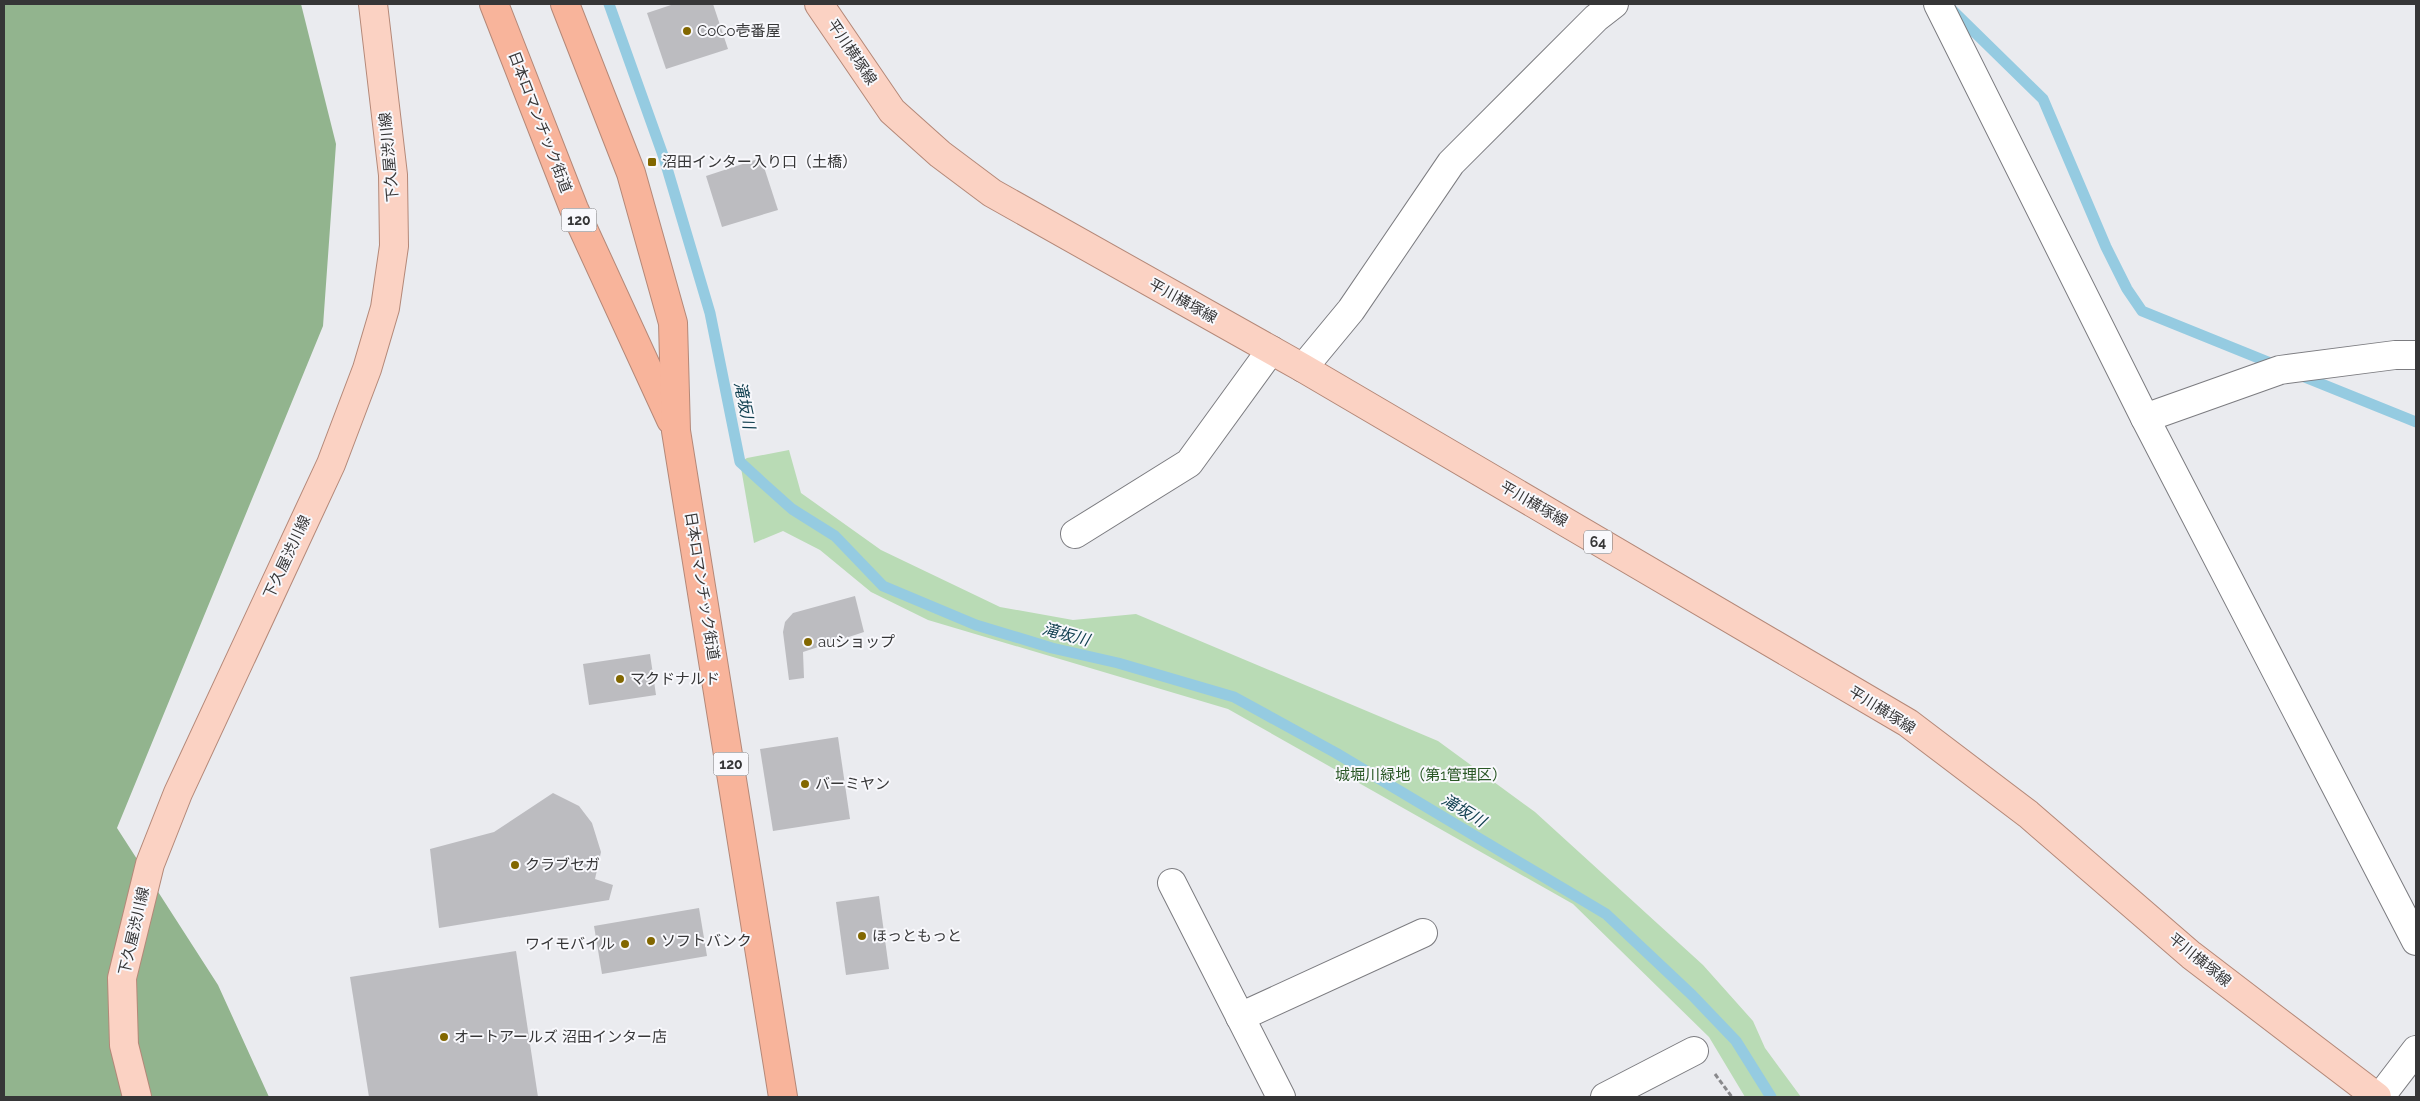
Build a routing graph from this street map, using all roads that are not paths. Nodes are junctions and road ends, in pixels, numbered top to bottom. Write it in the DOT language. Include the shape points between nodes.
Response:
graph roads {
  1 [pos="373,4"];
  2 [pos="494,4"];
  3 [pos="564,4"];
  4 [pos="819,4"];
  5 [pos="1614,4"];
  6 [pos="1938,4"];
  7 [pos="1272,350"];
  8 [pos="2416,354"];
  9 [pos="1304,368"];
  10 [pos="2145,418"];
  11 [pos="676,430"];
  12 [pos="1075,534"];
  13 [pos="1172,883"];
  14 [pos="1423,933"];
  15 [pos="2416,941"];
  16 [pos="1240,1017"];
  17 [pos="2416,1050"];
  18 [pos="1694,1051"];
  19 [pos="136,1097"];
  20 [pos="783,1097"];
  21 [pos="1281,1097"];
  22 [pos="1605,1097"];
  23 [pos="2378,1097"];
  1 -- 19 [label="main road, 下久屋渋川線" via="393,175 394,246 385,308 367,369 331,464 178,793 150,864 122,978 124,1045"];
  2 -- 11 [label="highway, 日本ロマンチック街道 / 120" via="574,209"];
  3 -- 11 [label="highway, 日本ロマンチック街道 / 120" via="631,173 673,323"];
  4 -- 7 [label="main road, 平川横塚線 / 64" via="892,111 992,194"];
  5 -- 9 [label="street" via="1596,18 1451,163 1351,310"];
  6 -- 10 [label="street"];
  7 -- 9 [label="main road, 平川横塚線 / 64"];
  7 -- 12 [label="street" via="1189,464"];
  8 -- 10 [label="street" via="2280,370"];
  9 -- 23 [label="main road, 平川横塚線 / 64" via="1908,723 2028,814 2191,955"];
  10 -- 15 [label="street"];
  11 -- 20 [label="highway, 日本ロマンチック街道 / 120"];
  13 -- 16 [label="street"];
  14 -- 16 [label="street"];
  16 -- 21 [label="street"];
  17 -- 23 [label="street"];
  18 -- 22 [label="street"];
}
